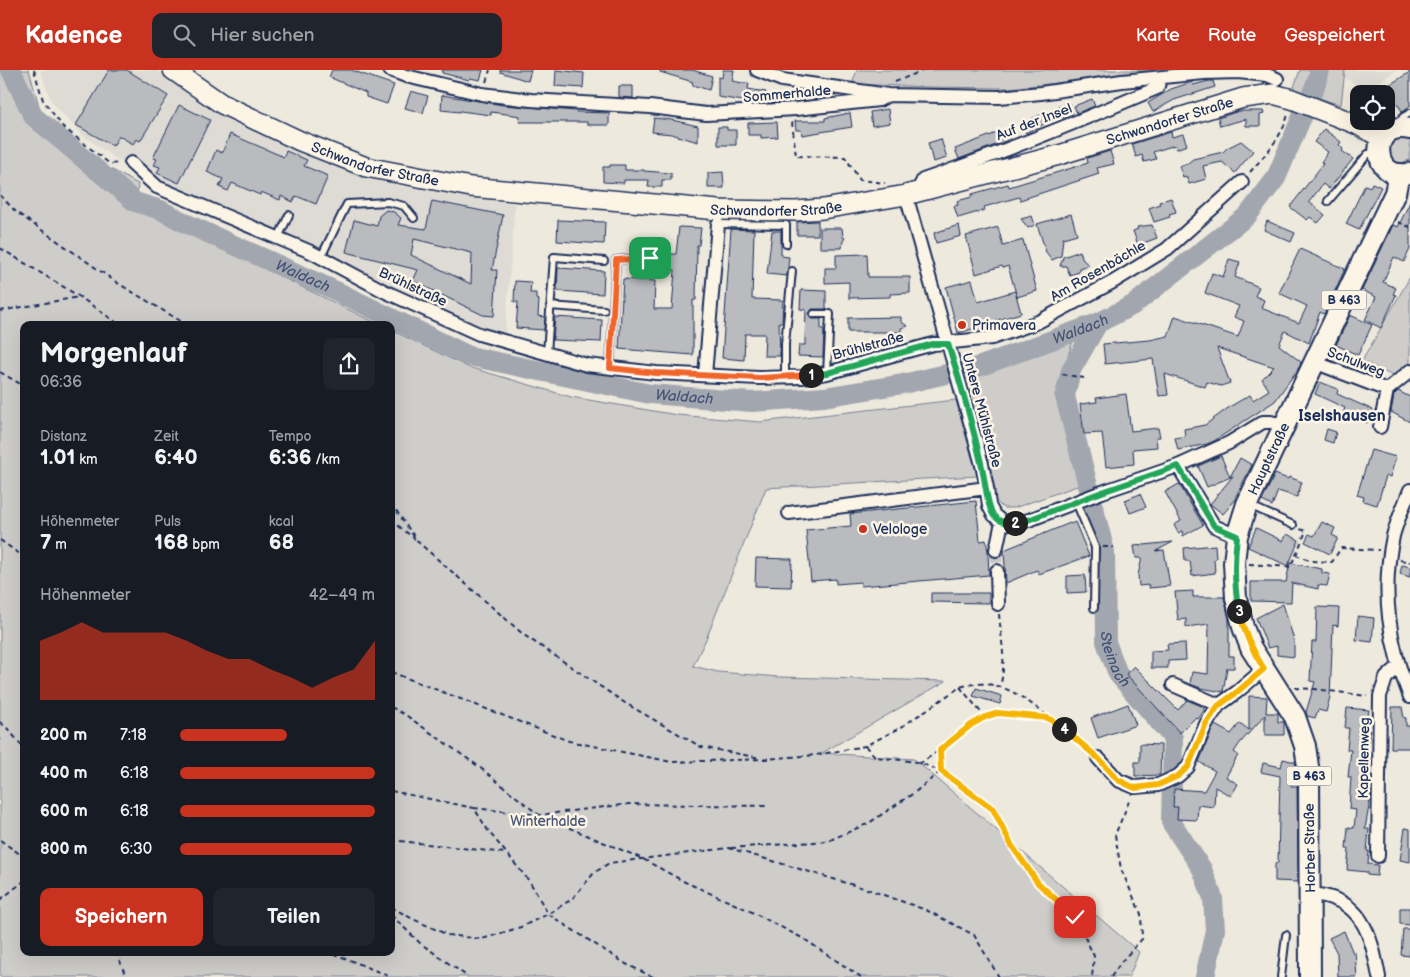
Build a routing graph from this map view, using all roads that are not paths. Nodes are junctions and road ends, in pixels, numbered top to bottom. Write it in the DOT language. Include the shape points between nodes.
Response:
graph roads {
  1 [pos="173,70"];
  2 [pos="390,70"];
  3 [pos="757,70"];
  4 [pos="1161,78"];
  5 [pos="1277,81"];
  6 [pos="890,89"];
  7 [pos="1410,113"];
  8 [pos="1392,137"];
  9 [pos="131,163"];
  10 [pos="1405,174"];
  11 [pos="1242,182"];
  12 [pos="911,194"];
  13 [pos="1328,201"];
  14 [pos="289,215"];
  15 [pos="414,218"];
  16 [pos="718,224"];
  17 [pos="278,238"];
  18 [pos="786,244"];
  19 [pos="321,258"];
  20 [pos="650,258"];
  21 [pos="604,261"];
  22 [pos="792,271"];
  23 [pos="550,306"];
  24 [pos="604,310"];
  25 [pos="814,314"];
  26 [pos="948,344"];
  27 [pos="547,353"];
  28 [pos="1314,362"];
  29 [pos="610,368"];
  30 [pos="1410,370"];
  31 [pos="827,373"];
  32 [pos="705,375"];
  33 [pos="785,377"];
  34 [pos="1387,390"];
  35 [pos="1284,425"];
  36 [pos="1380,427"];
  37 [pos="1178,466"];
  38 [pos="987,488"];
  39 [pos="1410,490"];
  40 [pos="1080,500"];
  41 [pos="1247,504"];
  42 [pos="789,513"];
  43 [pos="1002,522"];
  44 [pos="1293,525"];
  45 [pos="1237,536"];
  46 [pos="996,550"];
  47 [pos="997,571"];
  48 [pos="998,604"];
  49 [pos="1094,608"];
  50 [pos="1398,667"];
  51 [pos="1264,669"];
  52 [pos="1173,685"];
  53 [pos="1410,697"];
  54 [pos="1218,706"];
  55 [pos="1098,758"];
  56 [pos="1378,856"];
  57 [pos="1310,894"];
  58 [pos="1286,936"];
  59 [pos="1281,977"];
  60 [pos="1310,977"];
  61 [pos="1379,977"];
  1 -- 12 [label="main road, Schwandorfer Straße" via="222,104 366,168 471,188 718,210 822,209"];
  2 -- 6 [label="street, Sommerhalde" via="482,94 706,114 791,110 879,100"];
  3 -- 6 [label="street" via="782,80"];
  4 -- 5 [label="street, Sommerhalde" via="1238,72 1267,75"];
  4 -- 6 [label="street, Sommerhalde" via="999,97"];
  4 -- 12 [label="street, Auf der Insel" via="1157,88 923,180"];
  5 -- 8 [label="main road, Schwandorfer Straße" via="1296,100"];
  5 -- 12 [label="main road, Schwandorfer Straße" via="1243,98 1059,155"];
  7 -- 8 [label="lane" via="1403,118"];
  8 -- 10 [label="main road" via="1381,160 1392,172"];
  8 -- 13 [label="lane" via="1368,154"];
  9 -- 17 [label="street, Brühlstraße" via="157,187"];
  10 -- 28 [label="main road, Hauptstraße / B 463"];
  11 -- 26 [label="street, Am Rosenbächle" via="1167,249 1113,282 1038,322 992,338"];
  12 -- 26 [label="street, Untere Mühlstraße"];
  14 -- 17 [label="lane"];
  15 -- 19 [label="lane" via="404,206 388,202 346,204"];
  16 -- 18 [label="lane" via="786,225"];
  16 -- 32 [label="street"];
  17 -- 19 [label="street, Brühlstraße"];
  19 -- 27 [label="street, Brühlstraße" via="479,334"];
  20 -- 29 [label="lane" via="616,260"];
  21 -- 23 [label="lane" via="554,257"];
  22 -- 33 [label="lane"];
  23 -- 24 [label="lane"];
  23 -- 27 [label="lane"];
  25 -- 31 [label="lane" via="830,314"];
  26 -- 31 [label="street, Brühlstraße" via="933,344"];
  26 -- 38 [label="street, Untere Mühlstraße"];
  27 -- 29 [label="street, Brühlstraße"];
  28 -- 34 [label="street, Schulweg"];
  28 -- 35 [label="main road, Hauptstraße / B 463"];
  29 -- 32 [label="street, Brühlstraße"];
  30 -- 34 [label="street, Schulweg"];
  31 -- 33 [label="street, Brühlstraße"];
  32 -- 33 [label="street, Brühlstraße"];
  34 -- 36 [label="street, Schulweg"];
  35 -- 37 [label="street" via="1263,422 1229,443"];
  35 -- 41 [label="main road, Hauptstraße / B 463"];
  37 -- 40 [label="street"];
  37 -- 45 [label="street" via="1214,526"];
  38 -- 42 [label="street, Untere Mühlstraße"];
  38 -- 43 [label="street, Untere Mühlstraße" via="989,506"];
  39 -- 50 [label="street" via="1394,534 1388,574 1388,618"];
  40 -- 43 [label="street" via="1028,520 1013,524"];
  40 -- 49 [label="lane" via="1095,547"];
  41 -- 44 [label="lane"];
  41 -- 45 [label="main road, Hauptstraße / B 463"];
  43 -- 46 [label="street"];
  45 -- 51 [label="main road, Hauptstraße / B 463" via="1234,563 1236,598 1251,648"];
  47 -- 48 [label="street"];
  50 -- 53 [label="street"];
  50 -- 56 [label="street, Kapellenweg" via="1386,678 1380,696"];
  51 -- 54 [label="street"];
  51 -- 57 [label="main road, Horber Straße / B 463" via="1295,716 1305,746 1309,773"];
  52 -- 54 [label="street"];
  54 -- 55 [label="street" via="1206,724 1188,767 1178,776 1158,785 1135,788 1118,780"];
  57 -- 60 [label="main road, Horber Straße / B 463"];
  57 -- 61 [label="street" via="1323,894 1348,905 1359,917 1373,945"];
  58 -- 59 [label="lane"];
}
